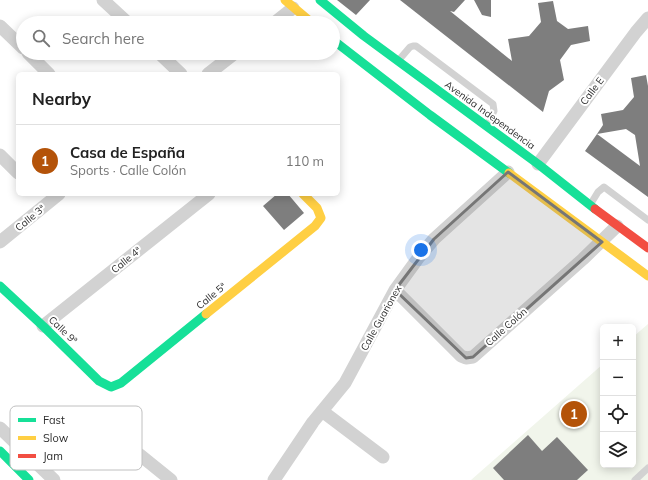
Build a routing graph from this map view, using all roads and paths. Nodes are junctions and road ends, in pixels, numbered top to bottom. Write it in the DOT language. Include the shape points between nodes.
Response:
graph roads {
  1 [pos="103,0"];
  2 [pos="320,0"];
  3 [pos="289,4"];
  4 [pos="120,16"];
  5 [pos="280,16"];
  6 [pos="304,16"];
  7 [pos="340,16"];
  8 [pos="340,16"];
  9 [pos="648,18"];
  10 [pos="0,26"];
  11 [pos="16,41"];
  12 [pos="340,45"];
  13 [pos="35,60"];
  14 [pos="166,60"];
  15 [pos="226,60"];
  16 [pos="398,62"];
  17 [pos="47,72"];
  18 [pos="179,72"];
  19 [pos="211,72"];
  20 [pos="486,126"];
  21 [pos="0,155"];
  22 [pos="538,164"];
  23 [pos="16,171"];
  24 [pos="508,172"];
  25 [pos="206,196"];
  26 [pos="305,196"];
  27 [pos="44,198"];
  28 [pos="590,206"];
  29 [pos="648,220"];
  30 [pos="617,226"];
  31 [pos="0,242"];
  32 [pos="602,242"];
  33 [pos="648,248"];
  34 [pos="648,276"];
  35 [pos="0,286"];
  36 [pos="395,290"];
  37 [pos="43,326"];
  38 [pos="111,387"];
  39 [pos="322,411"];
  40 [pos="0,428"];
  41 [pos="10,438"];
  42 [pos="0,451"];
  43 [pos="142,457"];
  44 [pos="383,458"];
  45 [pos="10,461"];
  46 [pos="648,468"];
  47 [pos="19,470"];
  48 [pos="44,470"];
  49 [pos="29,480"];
  50 [pos="54,480"];
  51 [pos="171,480"];
  52 [pos="274,480"];
  53 [pos="635,480"];
  1 -- 4 [label="street"];
  2 -- 8 [label="main road, Avenida Independencia"];
  3 -- 5 [label="street"];
  3 -- 6 [label="main road"];
  7 -- 16 [label="main road, Avenida Independencia"];
  9 -- 22 [label="street, Calle E"];
  10 -- 11 [label="street"];
  12 -- 24 [label="main road"];
  13 -- 17 [label="street"];
  14 -- 18 [label="street"];
  15 -- 19 [label="street"];
  16 -- 20 [label="main road, Avenida Independencia"];
  16 -- 20 [label="lane" via="410,47 416,46 493,104 494,111"];
  20 -- 22 [label="main road, Avenida Independencia"];
  21 -- 23 [label="street"];
  22 -- 28 [label="main road, Avenida Independencia"];
  24 -- 32 [label="main road"];
  24 -- 36 [label="street, Calle Guarionex" via="434,239"];
  25 -- 37 [label="street, Calle 4ª"];
  26 -- 38 [label="main road, Calle 5ª" via="317,208 321,218 315,226 128,378"];
  27 -- 31 [label="street, Calle 3ª"];
  28 -- 29 [label="lane" via="604,187"];
  28 -- 30 [label="main road, Avenida Independencia"];
  30 -- 32 [label="street, Calle Colón"];
  30 -- 33 [label="main road, Avenida Independencia"];
  32 -- 34 [label="main road"];
  32 -- 36 [label="street, Calle Colón" via="473,357 460,356"];
  35 -- 37 [label="main road, Calle 9ª"];
  36 -- 39 [label="street, Calle Guarionex" via="345,383"];
  37 -- 38 [label="main road, Calle 9ª" via="99,381"];
  39 -- 44 [label="street"];
  39 -- 52 [label="street, Calle Guarionex"];
  40 -- 41 [label="street"];
  42 -- 45 [label="main road"];
  43 -- 51 [label="street"];
  46 -- 53 [label="lane"];
  47 -- 49 [label="main road"];
  48 -- 50 [label="street"];
}
